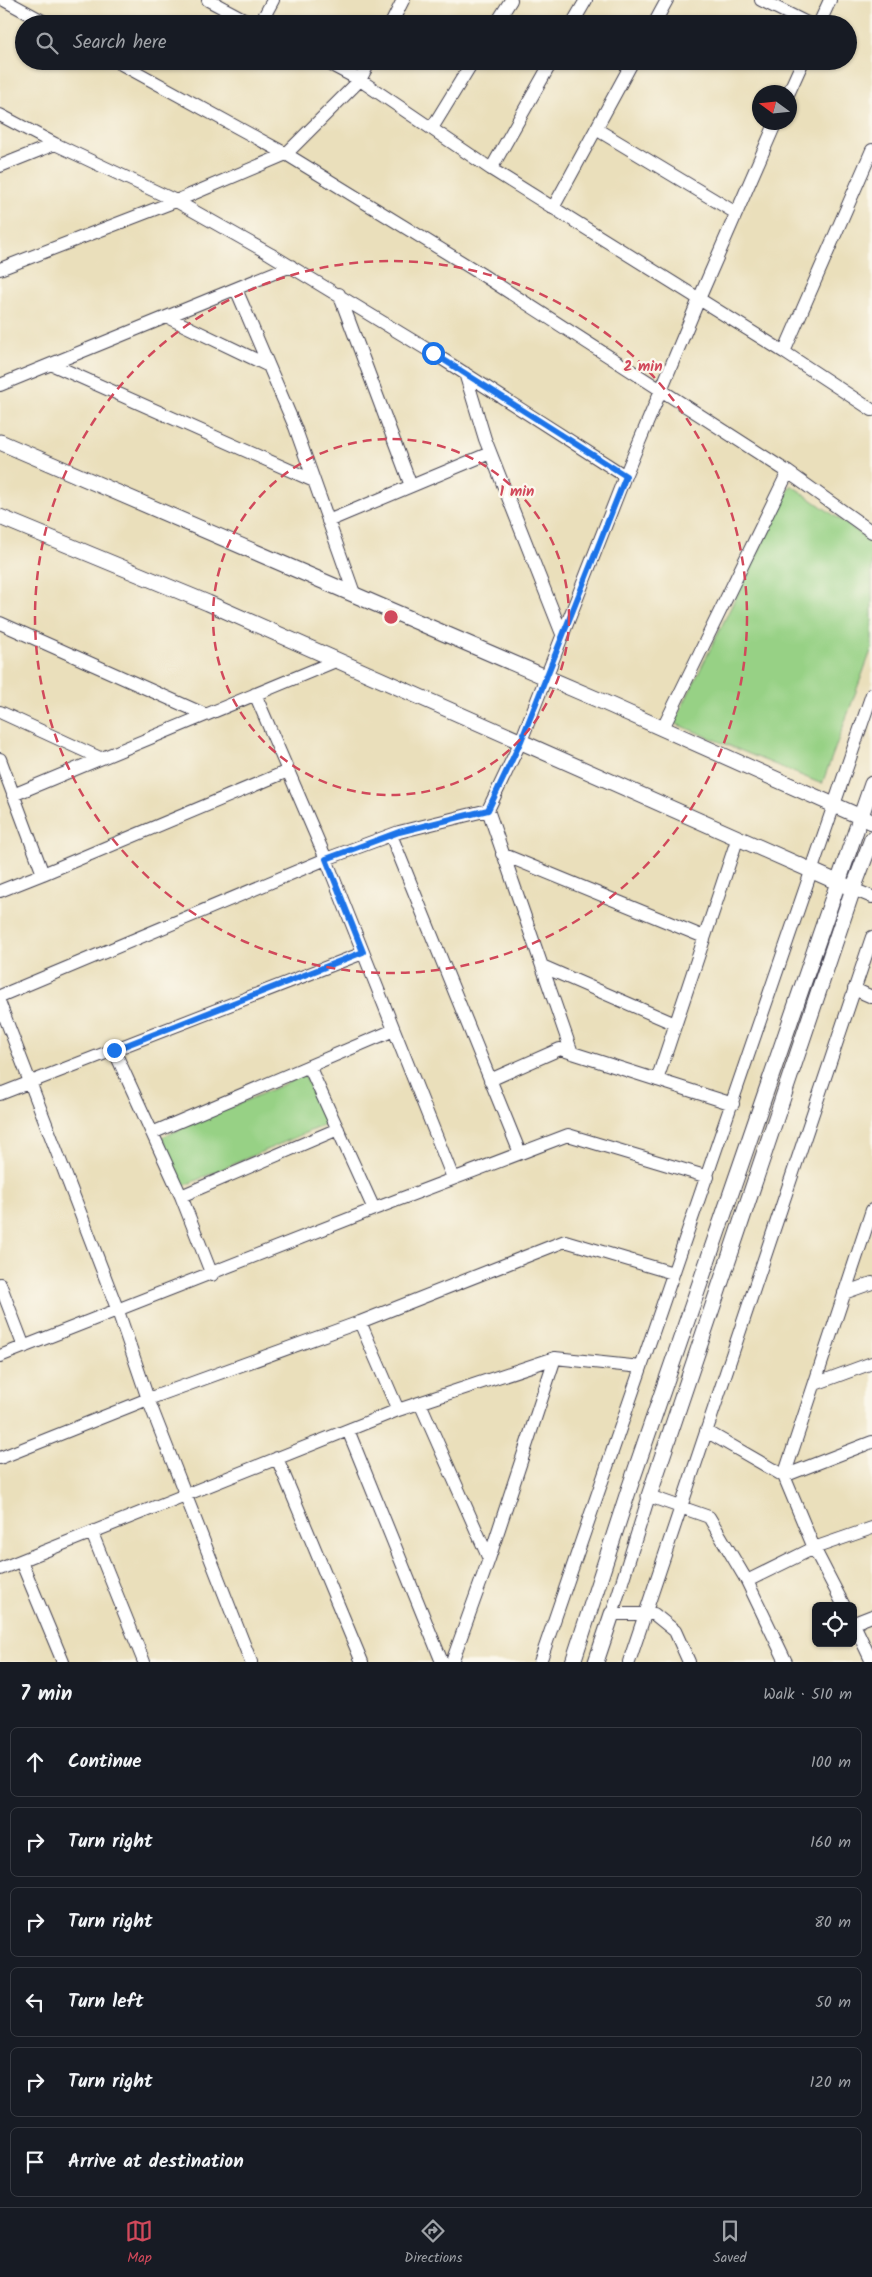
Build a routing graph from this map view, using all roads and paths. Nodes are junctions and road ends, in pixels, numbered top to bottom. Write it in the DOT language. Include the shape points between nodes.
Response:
graph roads {
  1 [pos="4,0"];
  2 [pos="208,0"];
  3 [pos="273,0"];
  4 [pos="403,0"];
  5 [pos="511,0"];
  6 [pos="586,0"];
  7 [pos="667,0"];
  8 [pos="761,0"];
  9 [pos="830,0"];
  10 [pos="25,5"];
  11 [pos="37,15"];
  12 [pos="236,15"];
  13 [pos="265,15"];
  14 [pos="395,15"];
  15 [pos="502,15"];
  16 [pos="577,15"];
  17 [pos="659,15"];
  18 [pos="791,15"];
  19 [pos="823,15"];
  20 [pos="132,70"];
  21 [pos="341,70"];
  22 [pos="365,70"];
  23 [pos="467,70"];
  24 [pos="547,70"];
  25 [pos="628,70"];
  26 [pos="799,70"];
  27 [pos="360,80"];
  28 [pos="792,85"];
  29 [pos="0,115"];
  30 [pos="432,128"];
  31 [pos="596,129"];
  32 [pos="772,130"];
  33 [pos="55,144"];
  34 [pos="872,150"];
  35 [pos="286,154"];
  36 [pos="0,166"];
  37 [pos="492,169"];
  38 [pos="176,201"];
  39 [pos="553,208"];
  40 [pos="736,213"];
  41 [pos="291,266"];
  42 [pos="0,269"];
  43 [pos="236,289"];
  44 [pos="339,294"];
  45 [pos="699,299"];
  46 [pos="167,317"];
  47 [pos="784,352"];
  48 [pos="51,364"];
  49 [pos="269,366"];
  50 [pos="464,373"];
  51 [pos="0,385"];
  52 [pos="662,390"];
  53 [pos="870,405"];
  54 [pos="0,442"];
  55 [pos="490,453"];
  56 [pos="788,472"];
  57 [pos="626,476"];
  58 [pos="314,481"];
  59 [pos="411,486"];
  60 [pos="3,521"];
  61 [pos="328,521"];
  62 [pos="872,532"];
  63 [pos="355,596"];
  64 [pos="0,623"];
  65 [pos="562,634"];
  66 [pos="338,660"];
  67 [pos="546,677"];
  68 [pos="255,694"];
  69 [pos="872,694"];
  70 [pos="0,712"];
  71 [pos="206,715"];
  72 [pos="663,728"];
  73 [pos="521,741"];
  74 [pos="100,758"];
  75 [pos="0,759"];
  76 [pos="288,771"];
  77 [pos="872,784"];
  78 [pos="13,795"];
  79 [pos="834,805"];
  80 [pos="488,810"];
  81 [pos="866,819"];
  82 [pos="391,835"];
  83 [pos="738,837"];
  84 [pos="872,839"];
  85 [pos="502,854"];
  86 [pos="326,859"];
  87 [pos="811,870"];
  88 [pos="43,874"];
  89 [pos="838,882"];
  90 [pos="853,889"];
  91 [pos="0,891"];
  92 [pos="872,897"];
  93 [pos="872,936"];
  94 [pos="704,937"];
  95 [pos="363,952"];
  96 [pos="542,966"];
  97 [pos="854,989"];
  98 [pos="0,996"];
  99 [pos="872,997"];
  100 [pos="0,1004"];
  101 [pos="675,1024"];
  102 [pos="394,1030"];
  103 [pos="114,1050"];
  104 [pos="572,1053"];
  105 [pos="310,1066"];
  106 [pos="490,1080"];
  107 [pos="656,1080"];
  108 [pos="30,1082"];
  109 [pos="0,1094"];
  110 [pos="733,1104"];
  111 [pos="338,1129"];
  112 [pos="152,1133"];
  113 [pos="520,1153"];
  114 [pos="708,1177"];
  115 [pos="453,1178"];
  116 [pos="180,1196"];
  117 [pos="374,1209"];
  118 [pos="872,1210"];
  119 [pos="673,1273"];
  120 [pos="212,1274"];
  121 [pos="872,1283"];
  122 [pos="0,1284"];
  123 [pos="844,1293"];
  124 [pos="118,1311"];
  125 [pos="360,1322"];
  126 [pos="24,1347"];
  127 [pos="0,1356"];
  128 [pos="555,1358"];
  129 [pos="872,1363"];
  130 [pos="641,1366"];
  131 [pos="815,1384"];
  132 [pos="148,1399"];
  133 [pos="420,1403"];
  134 [pos="398,1410"];
  135 [pos="348,1430"];
  136 [pos="706,1431"];
  137 [pos="872,1442"];
  138 [pos="0,1458"];
  139 [pos="277,1458"];
  140 [pos="784,1476"];
  141 [pos="186,1494"];
  142 [pos="649,1496"];
  143 [pos="680,1507"];
  144 [pos="872,1528"];
  145 [pos="92,1533"];
  146 [pos="814,1548"];
  147 [pos="488,1559"];
  148 [pos="21,1561"];
  149 [pos="0,1570"];
  150 [pos="747,1581"];
  151 [pos="842,1602"];
  152 [pos="612,1614"];
  153 [pos="644,1614"];
  154 [pos="872,1616"];
  155 [pos="857,1622"];
  156 [pos="857,1630"];
  157 [pos="63,1662"];
  158 [pos="144,1662"];
  159 [pos="251,1662"];
  160 [pos="362,1662"];
  161 [pos="442,1662"];
  162 [pos="452,1662"];
  163 [pos="540,1662"];
  164 [pos="574,1662"];
  165 [pos="596,1662"];
  166 [pos="628,1662"];
  167 [pos="689,1662"];
  168 [pos="786,1662"];
  169 [pos="872,1662"];
  1 -- 10 [label="street"];
  2 -- 12 [label="street"];
  3 -- 13 [label="street"];
  4 -- 14 [label="street"];
  5 -- 15 [label="street"];
  6 -- 16 [label="street"];
  7 -- 17 [label="street"];
  8 -- 18 [label="street"];
  9 -- 19 [label="street"];
  10 -- 11 [label="street"];
  20 -- 35 [label="street"];
  21 -- 27 [label="street"];
  22 -- 27 [label="street"];
  23 -- 30 [label="street"];
  24 -- 37 [label="street"];
  25 -- 31 [label="street"];
  26 -- 28 [label="street"];
  27 -- 30 [label="street"];
  27 -- 35 [label="street"];
  29 -- 33 [label="street"];
  30 -- 37 [label="street"];
  31 -- 39 [label="street"];
  31 -- 40 [label="street"];
  32 -- 40 [label="street"];
  33 -- 36 [label="street"];
  33 -- 38 [label="street"];
  34 -- 47 [label="street"];
  35 -- 38 [label="street"];
  35 -- 52 [label="street"];
  37 -- 39 [label="street"];
  38 -- 41 [label="street"];
  38 -- 42 [label="street"];
  39 -- 45 [label="street"];
  40 -- 45 [label="street"];
  41 -- 43 [label="street"];
  41 -- 44 [label="street"];
  43 -- 46 [label="street"];
  43 -- 49 [label="street"];
  44 -- 50 [label="street"];
  44 -- 59 [label="street"];
  45 -- 47 [label="street"];
  45 -- 52 [label="street"];
  46 -- 48 [label="street"];
  46 -- 49 [label="street"];
  47 -- 53 [label="street"];
  48 -- 51 [label="street"];
  48 -- 58 [label="street"];
  49 -- 58 [label="street"];
  50 -- 55 [label="street"];
  50 -- 57 [label="street"];
  52 -- 56 [label="street"];
  52 -- 57 [label="street"];
  54 -- 63 [label="street"];
  55 -- 59 [label="street"];
  55 -- 65 [label="street"];
  56 -- 62 [label="street"];
  56 -- 72 [label="street"];
  57 -- 65 [label="street"];
  58 -- 61 [label="street"];
  59 -- 61 [label="street"];
  60 -- 66 [label="street" via="208,603"];
  61 -- 63 [label="street"];
  63 -- 67 [label="street"];
  64 -- 71 [label="street"];
  65 -- 67 [label="street"];
  66 -- 68 [label="street"];
  66 -- 73 [label="street"];
  67 -- 72 [label="street"];
  67 -- 73 [label="street"];
  68 -- 71 [label="street"];
  68 -- 76 [label="street"];
  69 -- 79 [label="street"];
  70 -- 74 [label="street"];
  71 -- 74 [label="street"];
  72 -- 79 [label="street"];
  73 -- 80 [label="street"];
  73 -- 83 [label="street"];
  74 -- 78 [label="street"];
  75 -- 78 [label="street"];
  76 -- 86 [label="street"];
  76 -- 88 [label="street"];
  77 -- 81 [label="street"];
  78 -- 88 [label="street"];
  79 -- 81 [label="street"];
  79 -- 87 [label="street"];
  80 -- 82 [label="street"];
  80 -- 85 [label="street"];
  81 -- 89 [label="street"];
  82 -- 86 [label="street"];
  82 -- 106 [label="street"];
  83 -- 87 [label="street"];
  83 -- 94 [label="street"];
  84 -- 90 [label="street"];
  85 -- 94 [label="street"];
  85 -- 96 [label="street"];
  86 -- 95 [label="street"];
  86 -- 98 [label="street"];
  87 -- 89 [label="street"];
  87 -- 110 [label="street"];
  88 -- 91 [label="street"];
  89 -- 90 [label="street"];
  89 -- 164 [label="street" via="629,1489"];
  90 -- 92 [label="street"];
  90 -- 142 [label="street"];
  93 -- 97 [label="street"];
  94 -- 101 [label="street"];
  95 -- 102 [label="street"];
  95 -- 103 [label="street"];
  96 -- 101 [label="street"];
  96 -- 104 [label="street"];
  97 -- 99 [label="street"];
  97 -- 136 [label="street"];
  100 -- 108 [label="street"];
  101 -- 107 [label="street"];
  102 -- 105 [label="street"];
  102 -- 115 [label="street"];
  103 -- 108 [label="street"];
  103 -- 112 [label="street"];
  104 -- 106 [label="street" via="560,1049"];
  104 -- 107 [label="street"];
  105 -- 111 [label="street"];
  105 -- 112 [label="street"];
  106 -- 113 [label="street"];
  107 -- 110 [label="street"];
  108 -- 109 [label="street"];
  108 -- 124 [label="street"];
  110 -- 114 [label="street"];
  111 -- 116 [label="street"];
  111 -- 117 [label="street"];
  112 -- 116 [label="street"];
  113 -- 114 [label="street" via="568,1135"];
  113 -- 115 [label="street"];
  114 -- 119 [label="street"];
  115 -- 117 [label="street"];
  116 -- 120 [label="street"];
  117 -- 120 [label="street"];
  118 -- 123 [label="street"];
  119 -- 125 [label="street" via="565,1241"];
  119 -- 130 [label="street"];
  120 -- 124 [label="street"];
  121 -- 123 [label="street"];
  122 -- 126 [label="street"];
  123 -- 131 [label="street"];
  124 -- 126 [label="street"];
  124 -- 132 [label="street"];
  125 -- 132 [label="street"];
  125 -- 134 [label="street"];
  126 -- 127 [label="street"];
  128 -- 130 [label="street"];
  128 -- 133 [label="street"];
  128 -- 147 [label="street"];
  129 -- 131 [label="street"];
  130 -- 163 [label="street"];
  131 -- 140 [label="street"];
  132 -- 138 [label="street"];
  132 -- 141 [label="street"];
  133 -- 134 [label="street"];
  133 -- 147 [label="street"];
  134 -- 135 [label="street"];
  135 -- 139 [label="street"];
  135 -- 161 [label="street"];
  136 -- 140 [label="street"];
  136 -- 143 [label="street"];
  137 -- 140 [label="street"];
  139 -- 141 [label="street"];
  139 -- 160 [label="street"];
  140 -- 146 [label="street"];
  141 -- 145 [label="street"];
  141 -- 159 [label="street"];
  142 -- 143 [label="street"];
  142 -- 152 [label="street"];
  143 -- 150 [label="street" via="709,1517"];
  143 -- 153 [label="street"];
  144 -- 146 [label="street"];
  145 -- 148 [label="street"];
  145 -- 158 [label="street"];
  146 -- 150 [label="street"];
  146 -- 151 [label="street"];
  147 -- 162 [label="street"];
  148 -- 149 [label="street"];
  148 -- 157 [label="street"];
  150 -- 168 [label="street"];
  152 -- 153 [label="street"];
  152 -- 165 [label="street"];
  153 -- 166 [label="street"];
  153 -- 167 [label="street" via="654,1614 674,1631"];
  154 -- 155 [label="street"];
  156 -- 169 [label="street"];
}
